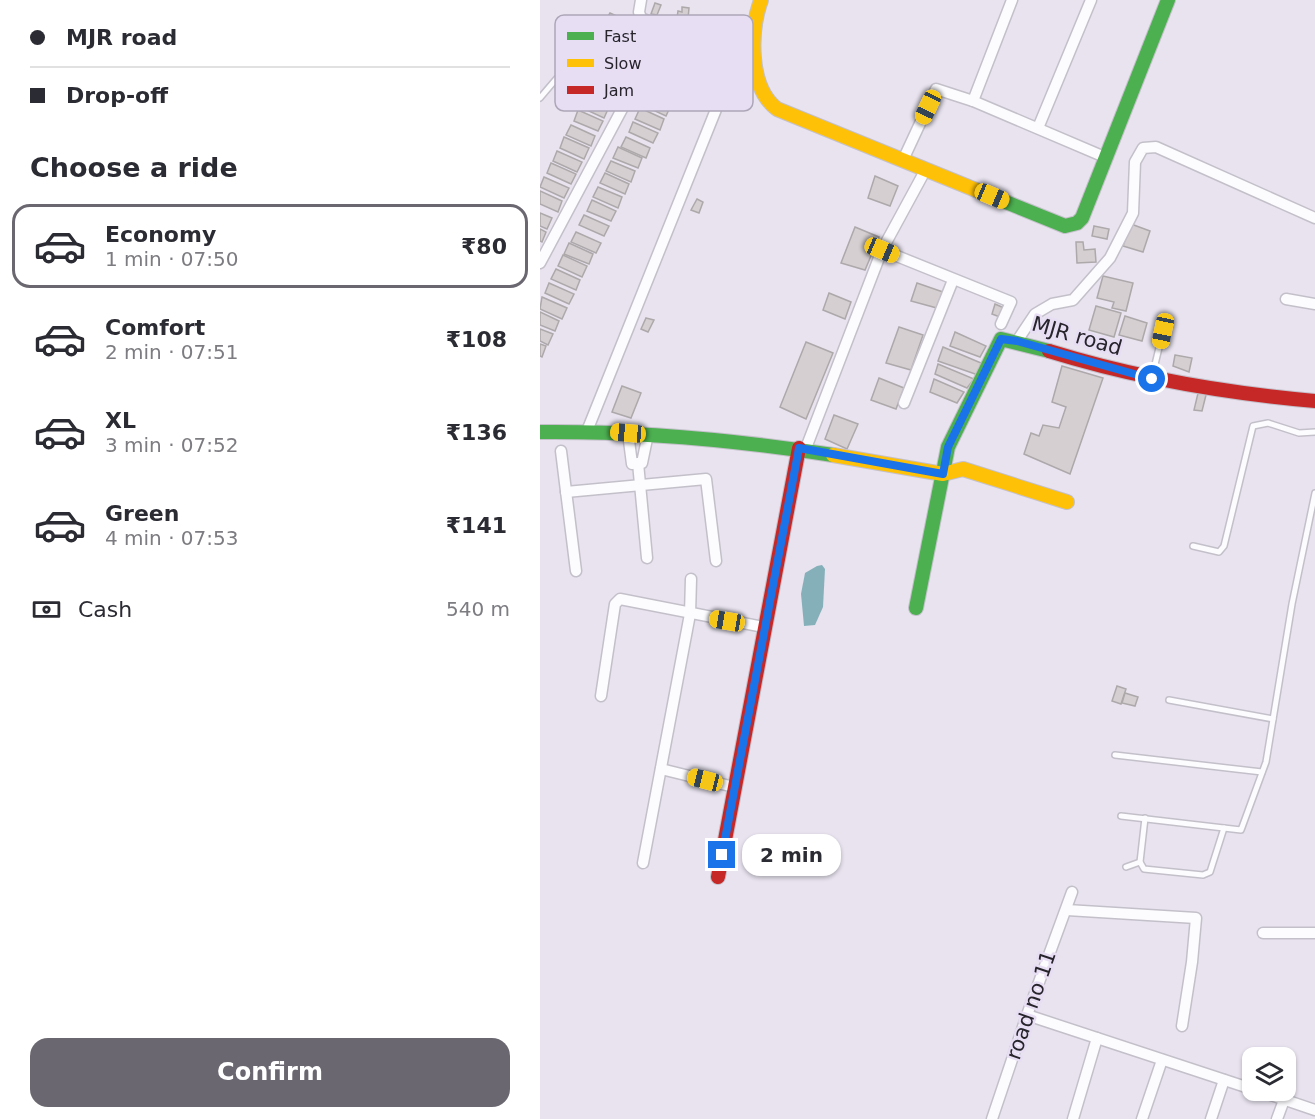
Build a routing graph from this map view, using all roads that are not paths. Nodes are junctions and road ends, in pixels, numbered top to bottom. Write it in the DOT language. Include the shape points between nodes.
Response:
graph roads {
  1 [pos="641,0"];
  2 [pos="761,0"];
  3 [pos="1012,0"];
  4 [pos="1091,0"];
  5 [pos="1168,0"];
  6 [pos="640,15"];
  7 [pos="555,80"];
  8 [pos="540,98"];
  9 [pos="974,101"];
  10 [pos="621,111"];
  11 [pos="715,111"];
  12 [pos="1038,128"];
  13 [pos="1107,158"];
  14 [pos="903,160"];
  15 [pos="926,169"];
  16 [pos="1315,218"];
  17 [pos="882,250"];
  18 [pos="540,263"];
  19 [pos="953,280"];
  20 [pos="1286,299"];
  21 [pos="1315,304"];
  22 [pos="1001,324"];
  23 [pos="1163,331"];
  24 [pos="1017,341"];
  25 [pos="1152,379"];
  26 [pos="1315,401"];
  27 [pos="904,403"];
  28 [pos="587,431"];
  29 [pos="540,432"];
  30 [pos="1315,432"];
  31 [pos="628,433"];
  32 [pos="648,434"];
  33 [pos="802,448"];
  34 [pos="561,452"];
  35 [pos="638,464"];
  36 [pos="943,474"];
  37 [pos="639,485"];
  38 [pos="566,492"];
  39 [pos="1315,493"];
  40 [pos="1066,502"];
  41 [pos="1193,546"];
  42 [pos="647,558"];
  43 [pos="716,561"];
  44 [pos="576,571"];
  45 [pos="691,579"];
  46 [pos="916,608"];
  47 [pos="690,614"];
  48 [pos="765,627"];
  49 [pos="601,696"];
  50 [pos="1169,700"];
  51 [pos="1273,719"];
  52 [pos="1115,755"];
  53 [pos="661,769"];
  54 [pos="1262,772"];
  55 [pos="734,787"];
  56 [pos="1121,816"];
  57 [pos="1145,818"];
  58 [pos="1224,828"];
  59 [pos="1140,862"];
  60 [pos="643,863"];
  61 [pos="1125,867"];
  62 [pos="717,878"];
  63 [pos="1072,892"];
  64 [pos="1067,909"];
  65 [pos="1263,933"];
  66 [pos="1315,933"];
  67 [pos="1027,1015"];
  68 [pos="1182,1026"];
  69 [pos="1097,1038"];
  70 [pos="1162,1060"];
  71 [pos="1224,1080"];
  72 [pos="1242,1086"];
  73 [pos="1284,1101"];
  74 [pos="1287,1101"];
  75 [pos="1315,1110"];
  76 [pos="992,1119"];
  77 [pos="1073,1119"];
  78 [pos="1142,1119"];
  79 [pos="1211,1119"];
  80 [pos="1277,1119"];
  1 -- 6 [label="street"];
  2 -- 14 [label="street" via="753,36 765,98 777,110"];
  3 -- 9 [label="street"];
  4 -- 12 [label="street"];
  5 -- 13 [label="street"];
  7 -- 8 [label="lane"];
  9 -- 12 [label="street"];
  9 -- 14 [label="street" via="936,89"];
  10 -- 18 [label="street"];
  11 -- 28 [label="street"];
  12 -- 13 [label="street"];
  13 -- 15 [label="street" via="1082,218 1072,225 1058,224"];
  14 -- 15 [label="street"];
  15 -- 17 [label="street"];
  16 -- 24 [label="street" via="1156,147 1143,148 1135,162 1132,213 1110,258 1073,300 1052,304 1035,314"];
  17 -- 19 [label="street"];
  17 -- 33 [label="street"];
  19 -- 22 [label="street" via="1011,302"];
  19 -- 27 [label="street"];
  20 -- 21 [label="street"];
  23 -- 25 [label="lane"];
  24 -- 25 [label="street, MJR road"];
  24 -- 36 [label="street, MJR road" via="1006,339 998,343 948,447"];
  25 -- 26 [label="street, MJR road"];
  28 -- 29 [label="street"];
  28 -- 31 [label="street"];
  30 -- 41 [label="lane" via="1299,433 1268,423 1253,426 1224,546 1219,552"];
  31 -- 32 [label="street"];
  31 -- 35 [label="street" via="632,464"];
  32 -- 33 [label="street"];
  32 -- 35 [label="street" via="642,463"];
  33 -- 36 [label="street"];
  33 -- 48 [label="street"];
  34 -- 38 [label="street"];
  35 -- 37 [label="street"];
  36 -- 40 [label="street" via="963,469"];
  36 -- 46 [label="street, MJR road"];
  37 -- 38 [label="street"];
  37 -- 42 [label="street"];
  37 -- 43 [label="street" via="706,478"];
  38 -- 44 [label="street"];
  39 -- 51 [label="lane"];
  45 -- 47 [label="street"];
  47 -- 48 [label="street"];
  47 -- 49 [label="street" via="617,601"];
  47 -- 53 [label="street"];
  48 -- 55 [label="street"];
  50 -- 51 [label="lane"];
  51 -- 54 [label="lane"];
  52 -- 54 [label="lane"];
  53 -- 55 [label="street"];
  53 -- 60 [label="street"];
  54 -- 58 [label="lane" via="1241,830"];
  55 -- 62 [label="street"];
  56 -- 57 [label="lane"];
  57 -- 58 [label="lane"];
  57 -- 59 [label="lane"];
  58 -- 59 [label="lane" via="1210,872 1203,875 1144,869"];
  59 -- 61 [label="lane"];
  63 -- 64 [label="street, road no 11"];
  64 -- 67 [label="street, road no 11"];
  64 -- 68 [label="street" via="1196,918"];
  65 -- 66 [label="street"];
  67 -- 69 [label="street"];
  67 -- 76 [label="street, road no 11"];
  69 -- 70 [label="street"];
  69 -- 77 [label="street"];
  70 -- 71 [label="street"];
  70 -- 78 [label="street"];
  71 -- 72 [label="street"];
  71 -- 79 [label="street"];
  73 -- 80 [label="street"];
  74 -- 75 [label="street"];
}
